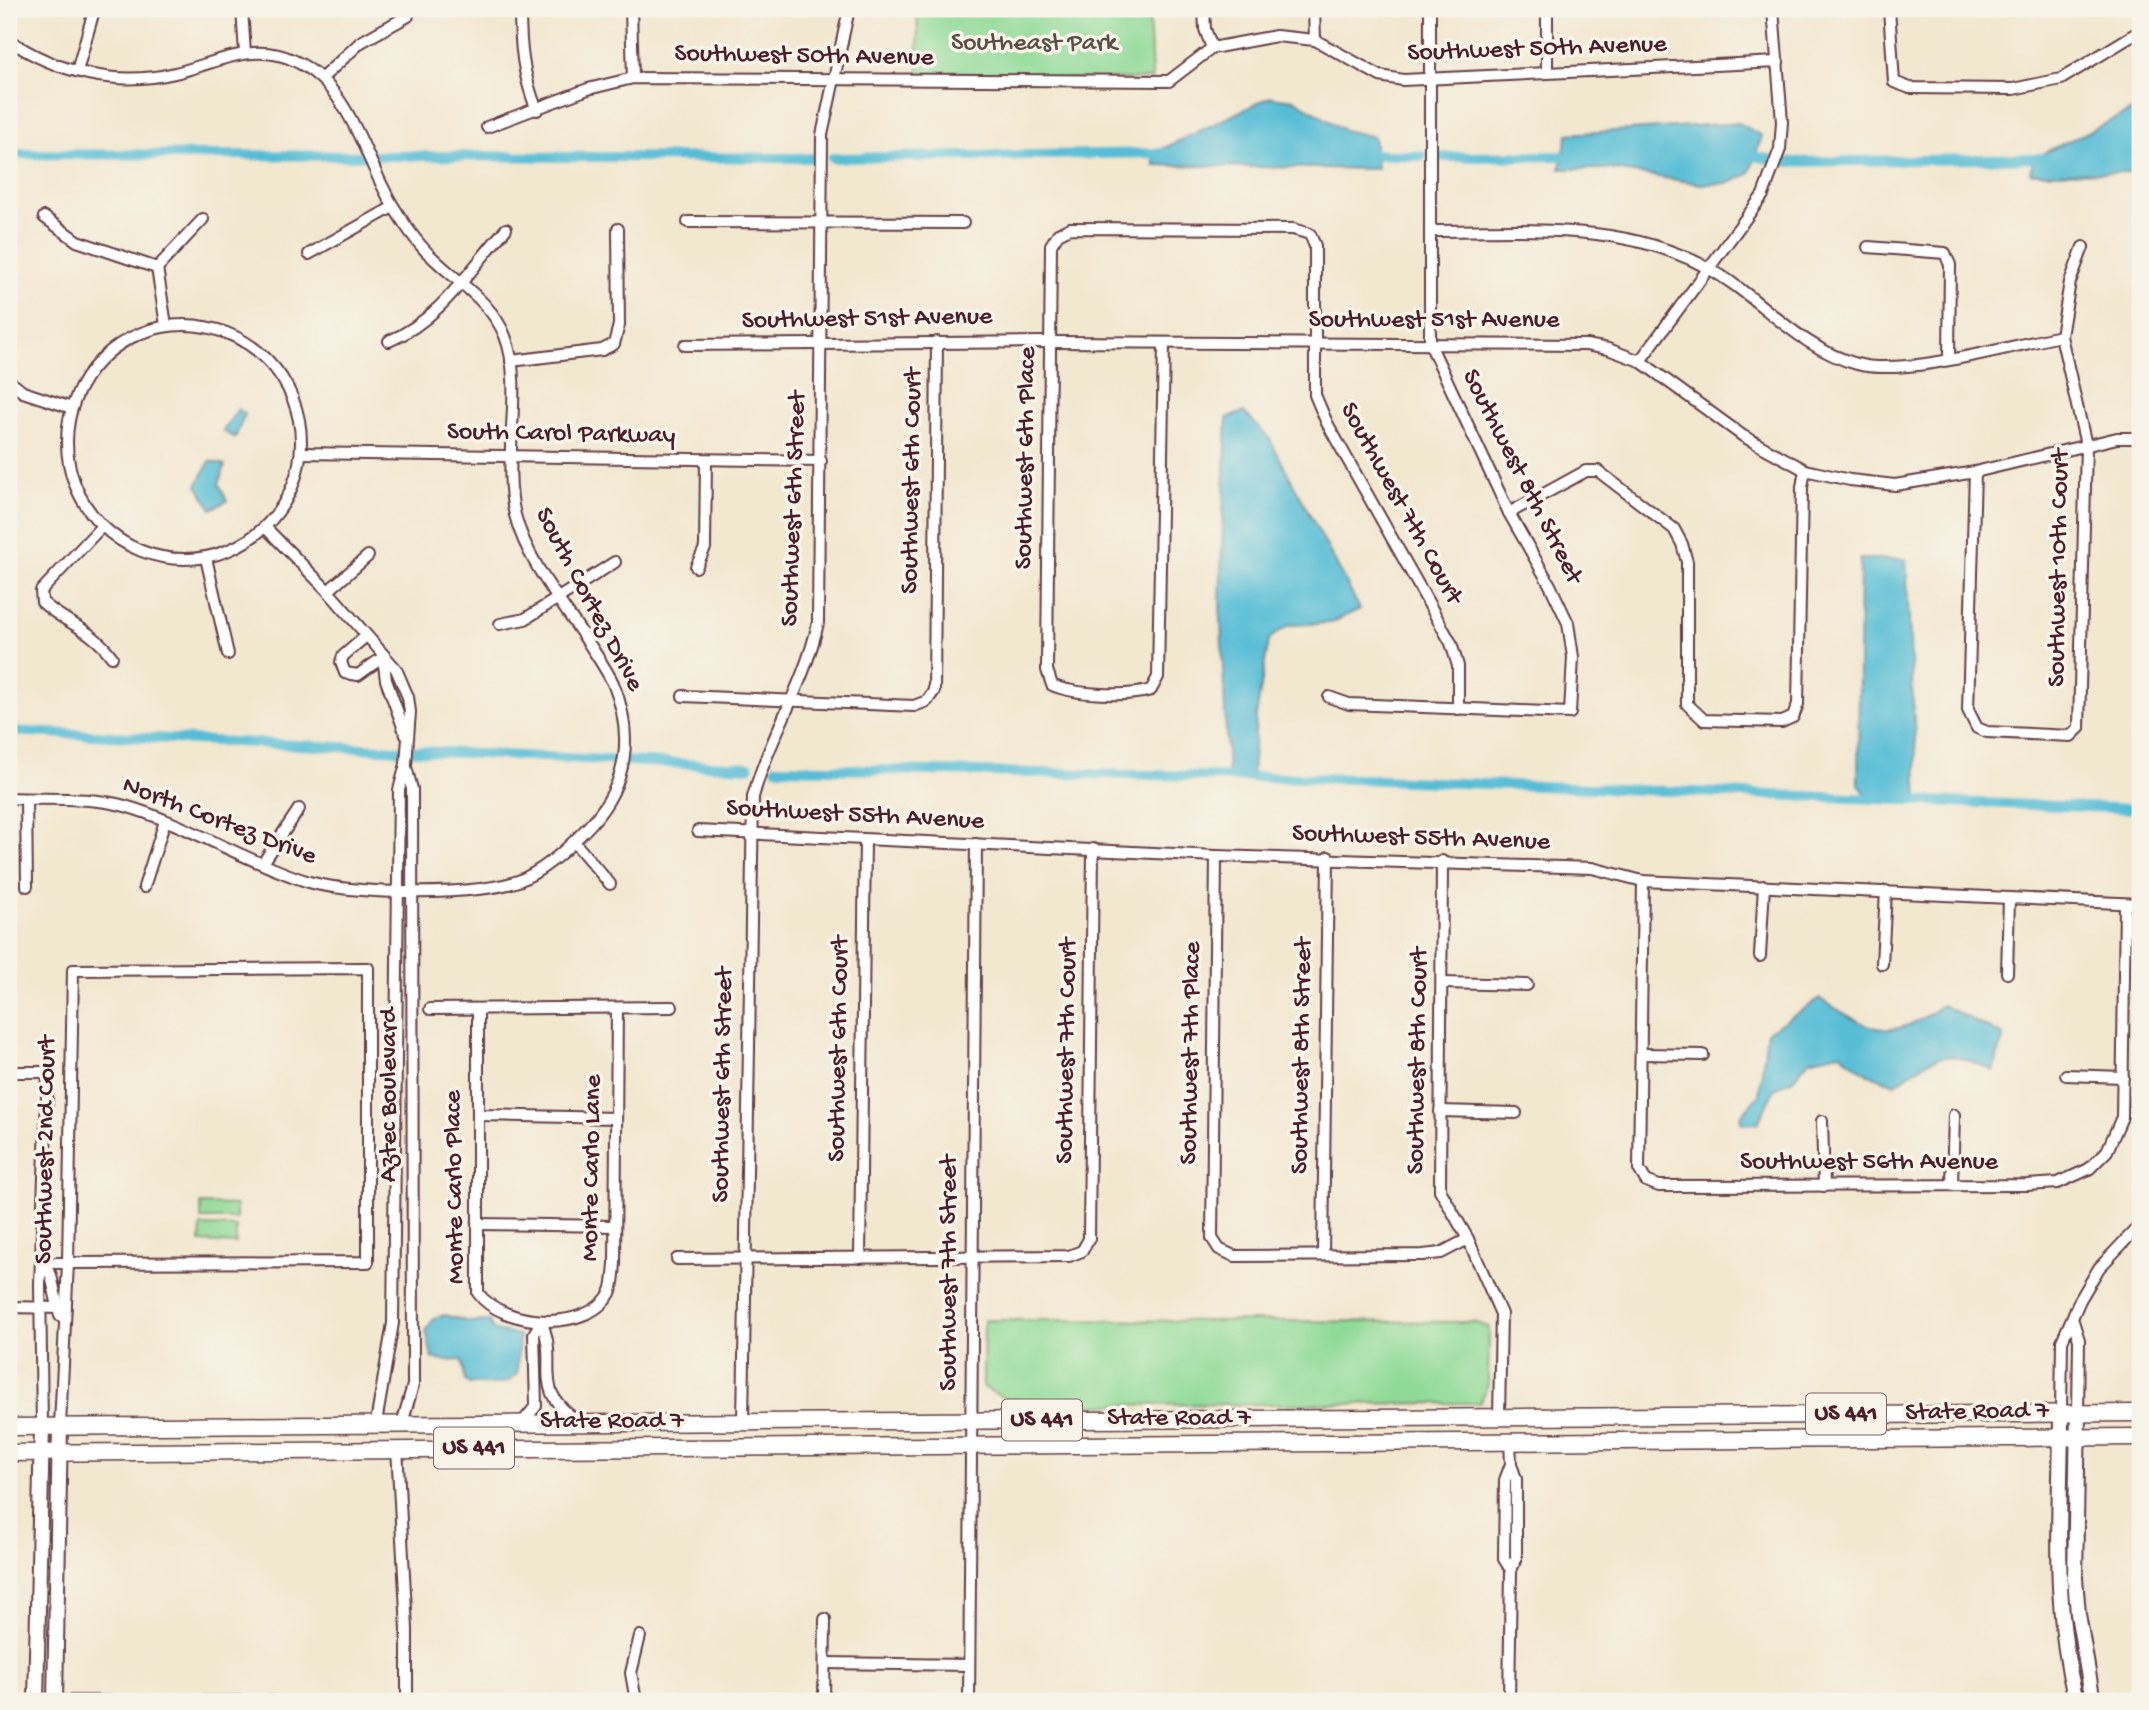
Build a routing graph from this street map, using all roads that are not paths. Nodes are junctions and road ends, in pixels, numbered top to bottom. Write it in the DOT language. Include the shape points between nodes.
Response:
graph roads {
  1 [pos="242,9"];
  2 [pos="520,9"];
  3 [pos="631,9"];
  4 [pos="849,9"];
  5 [pos="1204,9"];
  6 [pos="1314,9"];
  7 [pos="1430,9"];
  8 [pos="1548,9"];
  9 [pos="1773,9"];
  10 [pos="1889,9"];
  11 [pos="93,14"];
  12 [pos="408,16"];
  13 [pos="2140,31"];
  14 [pos="9,40"];
  15 [pos="1315,40"];
  16 [pos="1212,48"];
  17 [pos="245,53"];
  18 [pos="1778,62"];
  19 [pos="77,71"];
  20 [pos="1547,73"];
  21 [pos="322,78"];
  22 [pos="633,78"];
  23 [pos="1432,80"];
  24 [pos="832,82"];
  25 [pos="537,110"];
  26 [pos="487,127"];
  27 [pos="393,207"];
  28 [pos="44,217"];
  29 [pos="203,219"];
  30 [pos="688,222"];
  31 [pos="822,222"];
  32 [pos="963,223"];
  33 [pos="506,229"];
  34 [pos="618,229"];
  35 [pos="1430,231"];
  36 [pos="1310,234"];
  37 [pos="1868,247"];
  38 [pos="2083,247"];
  39 [pos="309,254"];
  40 [pos="1708,267"];
  41 [pos="157,268"];
  42 [pos="460,282"];
  43 [pos="166,325"];
  44 [pos="2061,336"];
  45 [pos="389,341"];
  46 [pos="937,342"];
  47 [pos="1051,342"];
  48 [pos="1315,343"];
  49 [pos="822,344"];
  50 [pos="1164,344"];
  51 [pos="1430,344"];
  52 [pos="685,345"];
  53 [pos="1949,358"];
  54 [pos="511,361"];
  55 [pos="1640,361"];
  56 [pos="9,381"];
  57 [pos="72,408"];
  58 [pos="2140,438"];
  59 [pos="2086,445"];
  60 [pos="301,453"];
  61 [pos="510,456"];
  62 [pos="706,461"];
  63 [pos="821,461"];
  64 [pos="1805,470"];
  65 [pos="1975,472"];
  66 [pos="1509,513"];
  67 [pos="102,526"];
  68 [pos="265,527"];
  69 [pos="369,556"];
  70 [pos="206,558"];
  71 [pos="615,562"];
  72 [pos="696,567"];
  73 [pos="328,592"];
  74 [pos="558,596"];
  75 [pos="500,624"];
  76 [pos="365,637"];
  77 [pos="228,654"];
  78 [pos="112,657"];
  79 [pos="383,657"];
  80 [pos="683,696"];
  81 [pos="1329,697"];
  82 [pos="793,702"];
  83 [pos="1458,709"];
  84 [pos="406,764"];
  85 [pos="9,798"];
  86 [pos="26,799"];
  87 [pos="299,809"];
  88 [pos="165,821"];
  89 [pos="698,831"];
  90 [pos="750,834"];
  91 [pos="865,840"];
  92 [pos="574,842"];
  93 [pos="976,844"];
  94 [pos="1093,849"];
  95 [pos="1216,856"];
  96 [pos="1328,857"];
  97 [pos="1442,861"];
  98 [pos="264,863"];
  99 [pos="1643,881"];
  100 [pos="610,884"];
  101 [pos="27,886"];
  102 [pos="1764,886"];
  103 [pos="144,887"];
  104 [pos="398,889"];
  105 [pos="412,890"];
  106 [pos="1886,891"];
  107 [pos="2009,898"];
  108 [pos="2125,904"];
  109 [pos="2140,904"];
  110 [pos="1760,956"];
  111 [pos="1882,964"];
  112 [pos="412,967"];
  113 [pos="397,969"];
  114 [pos="2007,973"];
  115 [pos="1443,983"];
  116 [pos="1527,985"];
  117 [pos="672,1007"];
  118 [pos="617,1008"];
  119 [pos="430,1009"];
  120 [pos="478,1009"];
  121 [pos="1642,1054"];
  122 [pos="1703,1055"];
  123 [pos="9,1072"];
  124 [pos="2066,1075"];
  125 [pos="2123,1077"];
  126 [pos="1440,1111"];
  127 [pos="1516,1113"];
  128 [pos="478,1115"];
  129 [pos="1954,1115"];
  130 [pos="616,1118"];
  131 [pos="1822,1121"];
  132 [pos="1952,1184"];
  133 [pos="1824,1185"];
  134 [pos="477,1224"];
  135 [pos="2140,1225"];
  136 [pos="615,1226"];
  137 [pos="1468,1239"];
  138 [pos="1323,1255"];
  139 [pos="971,1257"];
  140 [pos="860,1258"];
  141 [pos="677,1259"];
  142 [pos="744,1259"];
  143 [pos="42,1263"];
  144 [pos="68,1263"];
  145 [pos="9,1307"];
  146 [pos="39,1307"];
  147 [pos="59,1308"];
  148 [pos="541,1321"];
  149 [pos="2073,1321"];
  150 [pos="63,1331"];
  151 [pos="2061,1413"];
  152 [pos="2078,1413"];
  153 [pos="2140,1413"];
  154 [pos="1790,1414"];
  155 [pos="1499,1416"];
  156 [pos="1544,1417"];
  157 [pos="973,1420"];
  158 [pos="743,1422"];
  159 [pos="376,1423"];
  160 [pos="439,1423"];
  161 [pos="522,1423"];
  162 [pos="579,1423"];
  163 [pos="401,1424"];
  164 [pos="60,1425"];
  165 [pos="42,1426"];
  166 [pos="9,1427"];
  167 [pos="2061,1436"];
  168 [pos="2078,1436"];
  169 [pos="2140,1437"];
  170 [pos="1723,1440"];
  171 [pos="1510,1441"];
  172 [pos="1451,1442"];
  173 [pos="973,1445"];
  174 [pos="701,1446"];
  175 [pos="397,1448"];
  176 [pos="349,1449"];
  177 [pos="42,1452"];
  178 [pos="59,1452"];
  179 [pos="9,1453"];
  180 [pos="825,1619"];
  181 [pos="640,1636"];
  182 [pos="825,1663"];
  183 [pos="969,1665"];
  184 [pos="36,1701"];
  185 [pos="54,1701"];
  186 [pos="167,1701"];
  187 [pos="186,1701"];
  188 [pos="272,1701"];
  189 [pos="407,1701"];
  190 [pos="636,1701"];
  191 [pos="824,1701"];
  192 [pos="969,1701"];
  193 [pos="1509,1701"];
  194 [pos="2076,1701"];
  195 [pos="2093,1701"];
  1 -- 17 [label="street"];
  2 -- 25 [label="street" via="521,56"];
  3 -- 22 [label="street"];
  4 -- 24 [label="street, Southwest 6th Street"];
  5 -- 16 [label="street"];
  6 -- 15 [label="street"];
  7 -- 23 [label="street, Southwest 8th Street"];
  8 -- 20 [label="street"];
  9 -- 18 [label="street"];
  10 -- 13 [label="street" via="1894,82 1910,88 2013,89 2061,79"];
  11 -- 19 [label="street"];
  12 -- 21 [label="street" via="361,42"];
  14 -- 19 [label="street, South Cortez Drive" via="44,60"];
  15 -- 16 [label="street, Southwest 50th Avenue" via="1276,36"];
  15 -- 23 [label="street, Southwest 50th Avenue" via="1380,76"];
  16 -- 24 [label="street, Southwest 50th Avenue" via="1169,81"];
  17 -- 19 [label="street, South Cortez Drive" via="144,78"];
  17 -- 21 [label="street, South Cortez Drive" via="286,57"];
  18 -- 20 [label="street, Southwest 50th Avenue"];
  18 -- 40 [label="street" via="1780,149 1763,195"];
  20 -- 23 [label="street, Southwest 50th Avenue"];
  21 -- 27 [label="street, South Cortez Drive" via="341,103"];
  22 -- 24 [label="street, Southwest 50th Avenue"];
  22 -- 25 [label="street, Southwest 50th Avenue" via="588,89"];
  23 -- 35 [label="street, Southwest 8th Street"];
  24 -- 31 [label="street, Southwest 6th Street" via="822,135"];
  25 -- 26 [label="street, Southwest 50th Avenue"];
  27 -- 39 [label="street"];
  27 -- 42 [label="street, South Cortez Drive" via="421,247"];
  28 -- 41 [label="street" via="77,241"];
  29 -- 41 [label="street"];
  30 -- 31 [label="street"];
  31 -- 32 [label="street"];
  31 -- 49 [label="street, Southwest 6th Street"];
  33 -- 42 [label="street"];
  34 -- 54 [label="street" via="619,326 614,344 602,351"];
  35 -- 40 [label="street" via="1619,235 1660,246"];
  35 -- 51 [label="street, Southwest 8th Street"];
  36 -- 47 [label="street, Southwest 6th Place" via="1293,229 1070,228 1058,234 1051,245"];
  36 -- 48 [label="street, Southwest 7th Court" via="1315,246"];
  37 -- 53 [label="street" via="1945,253 1950,265"];
  38 -- 44 [label="street, Southwest 10th Court" via="2067,293"];
  40 -- 53 [label="street" via="1818,349 1859,365 1908,368"];
  40 -- 55 [label="street"];
  41 -- 43 [label="street"];
  42 -- 45 [label="street" via="431,316 411,332"];
  42 -- 54 [label="street, South Cortez Drive" via="497,320"];
  43 -- 57 [label="street" via="135,335 107,353 85,378"];
  43 -- 60 [label="street" via="219,329 264,356 293,400"];
  44 -- 53 [label="street"];
  44 -- 59 [label="street, Southwest 10th Court"];
  46 -- 47 [label="street, Southwest 51st Avenue"];
  46 -- 49 [label="street, Southwest 51st Avenue"];
  46 -- 82 [label="street, Southwest 6th Court" via="934,691 927,701 914,706"];
  47 -- 50 [label="street, Southwest 51st Avenue"];
  47 -- 50 [label="street, Southwest 6th Place" via="1047,670 1052,685 1064,691 1139,694 1151,690 1158,677"];
  48 -- 50 [label="street, Southwest 51st Avenue"];
  48 -- 51 [label="street, Southwest 51st Avenue"];
  48 -- 83 [label="street, Southwest 7th Court" via="1315,395 1451,643 1458,666"];
  49 -- 52 [label="street, Southwest 51st Avenue"];
  49 -- 63 [label="street, Southwest 6th Street"];
  51 -- 55 [label="street, Southwest 51st Avenue" via="1586,345"];
  51 -- 66 [label="street, Southwest 8th Street"];
  54 -- 61 [label="street, South Cortez Drive"];
  55 -- 64 [label="street, Southwest 51st Avenue" via="1743,436"];
  56 -- 57 [label="street" via="23,392"];
  57 -- 67 [label="street" via="66,440 70,472 83,501"];
  58 -- 59 [label="street, Southwest 51st Avenue"];
  59 -- 65 [label="street, Southwest 51st Avenue"];
  59 -- 65 [label="street, Southwest 10th Court" via="2079,728 2071,736 1987,732 1977,729 1968,710"];
  60 -- 61 [label="street, South Carol Parkway"];
  60 -- 68 [label="street" via="289,493"];
  61 -- 62 [label="street, South Carol Parkway"];
  61 -- 74 [label="street, South Cortez Drive" via="520,532"];
  62 -- 63 [label="street, South Carol Parkway"];
  62 -- 72 [label="street" via="705,548"];
  63 -- 82 [label="street, Southwest 6th Street" via="818,623"];
  64 -- 65 [label="street, Southwest 51st Avenue" via="1895,485"];
  64 -- 66 [label="street" via="1798,704 1793,718 1782,722 1704,720 1687,704 1687,562 1674,529 1598,471 1586,471"];
  66 -- 83 [label="street, Southwest 8th Street" via="1568,623 1573,657 1570,713"];
  67 -- 70 [label="street" via="143,552 174,559"];
  67 -- 78 [label="street" via="41,591 42,602 52,612 97,638"];
  68 -- 70 [label="street" via="237,546"];
  68 -- 73 [label="street, Aztec Boulevard"];
  69 -- 73 [label="street"];
  70 -- 77 [label="street"];
  71 -- 74 [label="street"];
  73 -- 76 [label="street, Aztec Boulevard"];
  74 -- 75 [label="street" via="526,619"];
  74 -- 92 [label="street, South Cortez Drive" via="613,683 624,719 621,776 606,808"];
  76 -- 79 [label="street, Aztec Boulevard"];
  76 -- 79 [label="street" via="343,656 345,673 358,675"];
  79 -- 84 [label="street, Aztec Boulevard" via="396,669 408,697"];
  80 -- 82 [label="street"];
  81 -- 83 [label="street" via="1349,704"];
  82 -- 90 [label="street, Southwest 6th Street" via="762,765"];
  84 -- 104 [label="street, Aztec Boulevard" via="399,790"];
  84 -- 105 [label="street, Aztec Boulevard" via="412,789"];
  85 -- 86 [label="street, North Cortez Drive"];
  86 -- 88 [label="street, North Cortez Drive" via="121,805"];
  86 -- 101 [label="street"];
  87 -- 98 [label="street"];
  88 -- 98 [label="street, North Cortez Drive"];
  88 -- 103 [label="street"];
  89 -- 90 [label="street, Southwest 55th Avenue"];
  90 -- 91 [label="street, Southwest 55th Avenue"];
  90 -- 142 [label="street, Southwest 6th Street"];
  91 -- 93 [label="street, Southwest 55th Avenue"];
  91 -- 140 [label="street, Southwest 6th Court"];
  92 -- 100 [label="street"];
  92 -- 105 [label="street, South Cortez Drive" via="541,868 507,885"];
  93 -- 94 [label="street, Southwest 55th Avenue"];
  93 -- 139 [label="street, Southwest 7th Street"];
  94 -- 95 [label="street, Southwest 55th Avenue"];
  94 -- 139 [label="street, Southwest 7th Court" via="1089,1239 1082,1251 1069,1256"];
  95 -- 96 [label="street, Southwest 55th Avenue"];
  95 -- 138 [label="street, Southwest 7th Place" via="1212,1238 1219,1249 1234,1256"];
  96 -- 97 [label="street, Southwest 55th Avenue"];
  96 -- 138 [label="street, Southwest 8th Street"];
  97 -- 99 [label="street, Southwest 55th Avenue" via="1592,868"];
  97 -- 115 [label="street, Southwest 8th Court"];
  98 -- 104 [label="street, North Cortez Drive" via="320,885"];
  99 -- 102 [label="street, Southwest 55th Avenue"];
  99 -- 121 [label="street"];
  102 -- 106 [label="street, Southwest 55th Avenue"];
  102 -- 110 [label="street"];
  104 -- 105 [label="street, North Cortez Drive"];
  104 -- 113 [label="street, Aztec Boulevard"];
  105 -- 112 [label="street, Aztec Boulevard"];
  106 -- 107 [label="street, Southwest 55th Avenue"];
  106 -- 111 [label="street"];
  107 -- 108 [label="street, Southwest 55th Avenue"];
  107 -- 114 [label="street"];
  108 -- 109 [label="street, Southwest 55th Avenue"];
  108 -- 125 [label="street"];
  112 -- 113 [label="street"];
  112 -- 163 [label="street, Aztec Boulevard" via="413,1384"];
  113 -- 159 [label="street, Aztec Boulevard" via="393,1323"];
  115 -- 116 [label="street"];
  115 -- 126 [label="street, Southwest 8th Court"];
  117 -- 118 [label="street"];
  118 -- 120 [label="street"];
  118 -- 130 [label="street, Monte Carlo Lane"];
  119 -- 120 [label="street"];
  120 -- 128 [label="street, Monte Carlo Place"];
  121 -- 122 [label="street"];
  121 -- 133 [label="street, Southwest 56th Avenue" via="1639,1169 1646,1181 1659,1186"];
  123 -- 143 [label="street, Southwest 2nd Court" via="48,1072"];
  124 -- 125 [label="street"];
  125 -- 132 [label="street, Southwest 56th Avenue" via="2122,1117 2107,1151 2089,1168 2058,1183"];
  126 -- 127 [label="street"];
  126 -- 137 [label="street, Southwest 8th Court" via="1440,1189"];
  128 -- 130 [label="street"];
  128 -- 134 [label="street, Monte Carlo Place"];
  129 -- 132 [label="street"];
  130 -- 136 [label="street, Monte Carlo Lane"];
  131 -- 133 [label="street"];
  132 -- 133 [label="street, Southwest 56th Avenue"];
  134 -- 136 [label="street"];
  134 -- 148 [label="street, Monte Carlo Place" via="478,1293 497,1312"];
  135 -- 149 [label="street" via="2099,1268"];
  136 -- 148 [label="street, Monte Carlo Lane" via="612,1290 590,1311 560,1321"];
  137 -- 138 [label="street" via="1441,1253"];
  137 -- 155 [label="street, Southwest 8th Court" via="1501,1314"];
  139 -- 140 [label="street"];
  139 -- 157 [label="street, Southwest 7th Street"];
  140 -- 142 [label="street"];
  141 -- 142 [label="street"];
  142 -- 158 [label="street, Southwest 6th Street"];
  143 -- 144 [label="street"];
  143 -- 146 [label="street, Southwest 2nd Court"];
  143 -- 147 [label="street, Southwest 2nd Court" via="51,1275"];
  144 -- 144 [label="street, Southwest 2nd Court" via="73,970 368,968 368,1262"];
  144 -- 150 [label="street, Southwest 2nd Court"];
  145 -- 146 [label="street"];
  146 -- 147 [label="street"];
  146 -- 165 [label="street, Southwest 2nd Court"];
  147 -- 150 [label="street, Southwest 2nd Court"];
  148 -- 161 [label="street" via="534,1334 536,1406"];
  148 -- 162 [label="street" via="548,1336 549,1388 554,1402"];
  149 -- 151 [label="street" via="2062,1341"];
  149 -- 152 [label="street" via="2079,1340"];
  150 -- 164 [label="street, Southwest 2nd Court"];
  151 -- 152 [label="main road, State Road 7 / US 441"];
  151 -- 154 [label="main road, State Road 7 / US 441"];
  151 -- 167 [label="street"];
  152 -- 153 [label="main road, State Road 7 / US 441"];
  152 -- 168 [label="street"];
  154 -- 156 [label="main road, State Road 7 / US 441"];
  154 -- 170 [label="main road" via="1769,1430"];
  155 -- 156 [label="main road, State Road 7 / US 441"];
  155 -- 157 [label="main road, State Road 7 / US 441"];
  155 -- 172 [label="main road" via="1485,1432"];
  156 -- 171 [label="main road" via="1526,1424"];
  157 -- 158 [label="main road, State Road 7 / US 441"];
  157 -- 173 [label="street, Southwest 7th Street"];
  158 -- 162 [label="main road, State Road 7 / US 441"];
  158 -- 174 [label="main road" via="730,1436"];
  159 -- 163 [label="main road, State Road 7 / US 441"];
  159 -- 164 [label="main road, State Road 7 / US 441"];
  160 -- 161 [label="main road, State Road 7 / US 441"];
  160 -- 163 [label="main road, State Road 7 / US 441"];
  160 -- 175 [label="main road" via="405,1438"];
  161 -- 162 [label="main road, State Road 7 / US 441"];
  163 -- 176 [label="main road" via="383,1439"];
  164 -- 165 [label="main road, State Road 7 / US 441"];
  164 -- 178 [label="street"];
  165 -- 166 [label="main road, State Road 7 / US 441"];
  165 -- 177 [label="street"];
  167 -- 168 [label="main road, State Road 7 / US 441"];
  167 -- 170 [label="main road, State Road 7 / US 441"];
  167 -- 194 [label="street" via="2060,1618"];
  168 -- 169 [label="main road, State Road 7 / US 441"];
  168 -- 195 [label="street" via="2075,1578"];
  170 -- 171 [label="main road, State Road 7 / US 441"];
  171 -- 172 [label="main road, State Road 7 / US 441"];
  171 -- 193 [label="street" via="1504,1551 1511,1570"];
  172 -- 173 [label="main road, State Road 7 / US 441"];
  173 -- 174 [label="main road, State Road 7 / US 441"];
  173 -- 183 [label="street, Southwest 7th Street"];
  174 -- 175 [label="main road, State Road 7 / US 441"];
  175 -- 176 [label="main road, State Road 7 / US 441"];
  175 -- 189 [label="street"];
  176 -- 178 [label="main road, State Road 7 / US 441"];
  177 -- 178 [label="main road, State Road 7 / US 441"];
  177 -- 179 [label="main road, State Road 7 / US 441"];
  177 -- 184 [label="street"];
  178 -- 185 [label="street"];
  180 -- 182 [label="street"];
  181 -- 190 [label="street" via="631,1673"];
  182 -- 183 [label="street"];
  182 -- 191 [label="street"];
  183 -- 192 [label="street, Southwest 7th Street"];
  185 -- 186 [label="street"];
  187 -- 188 [label="street"];
}
